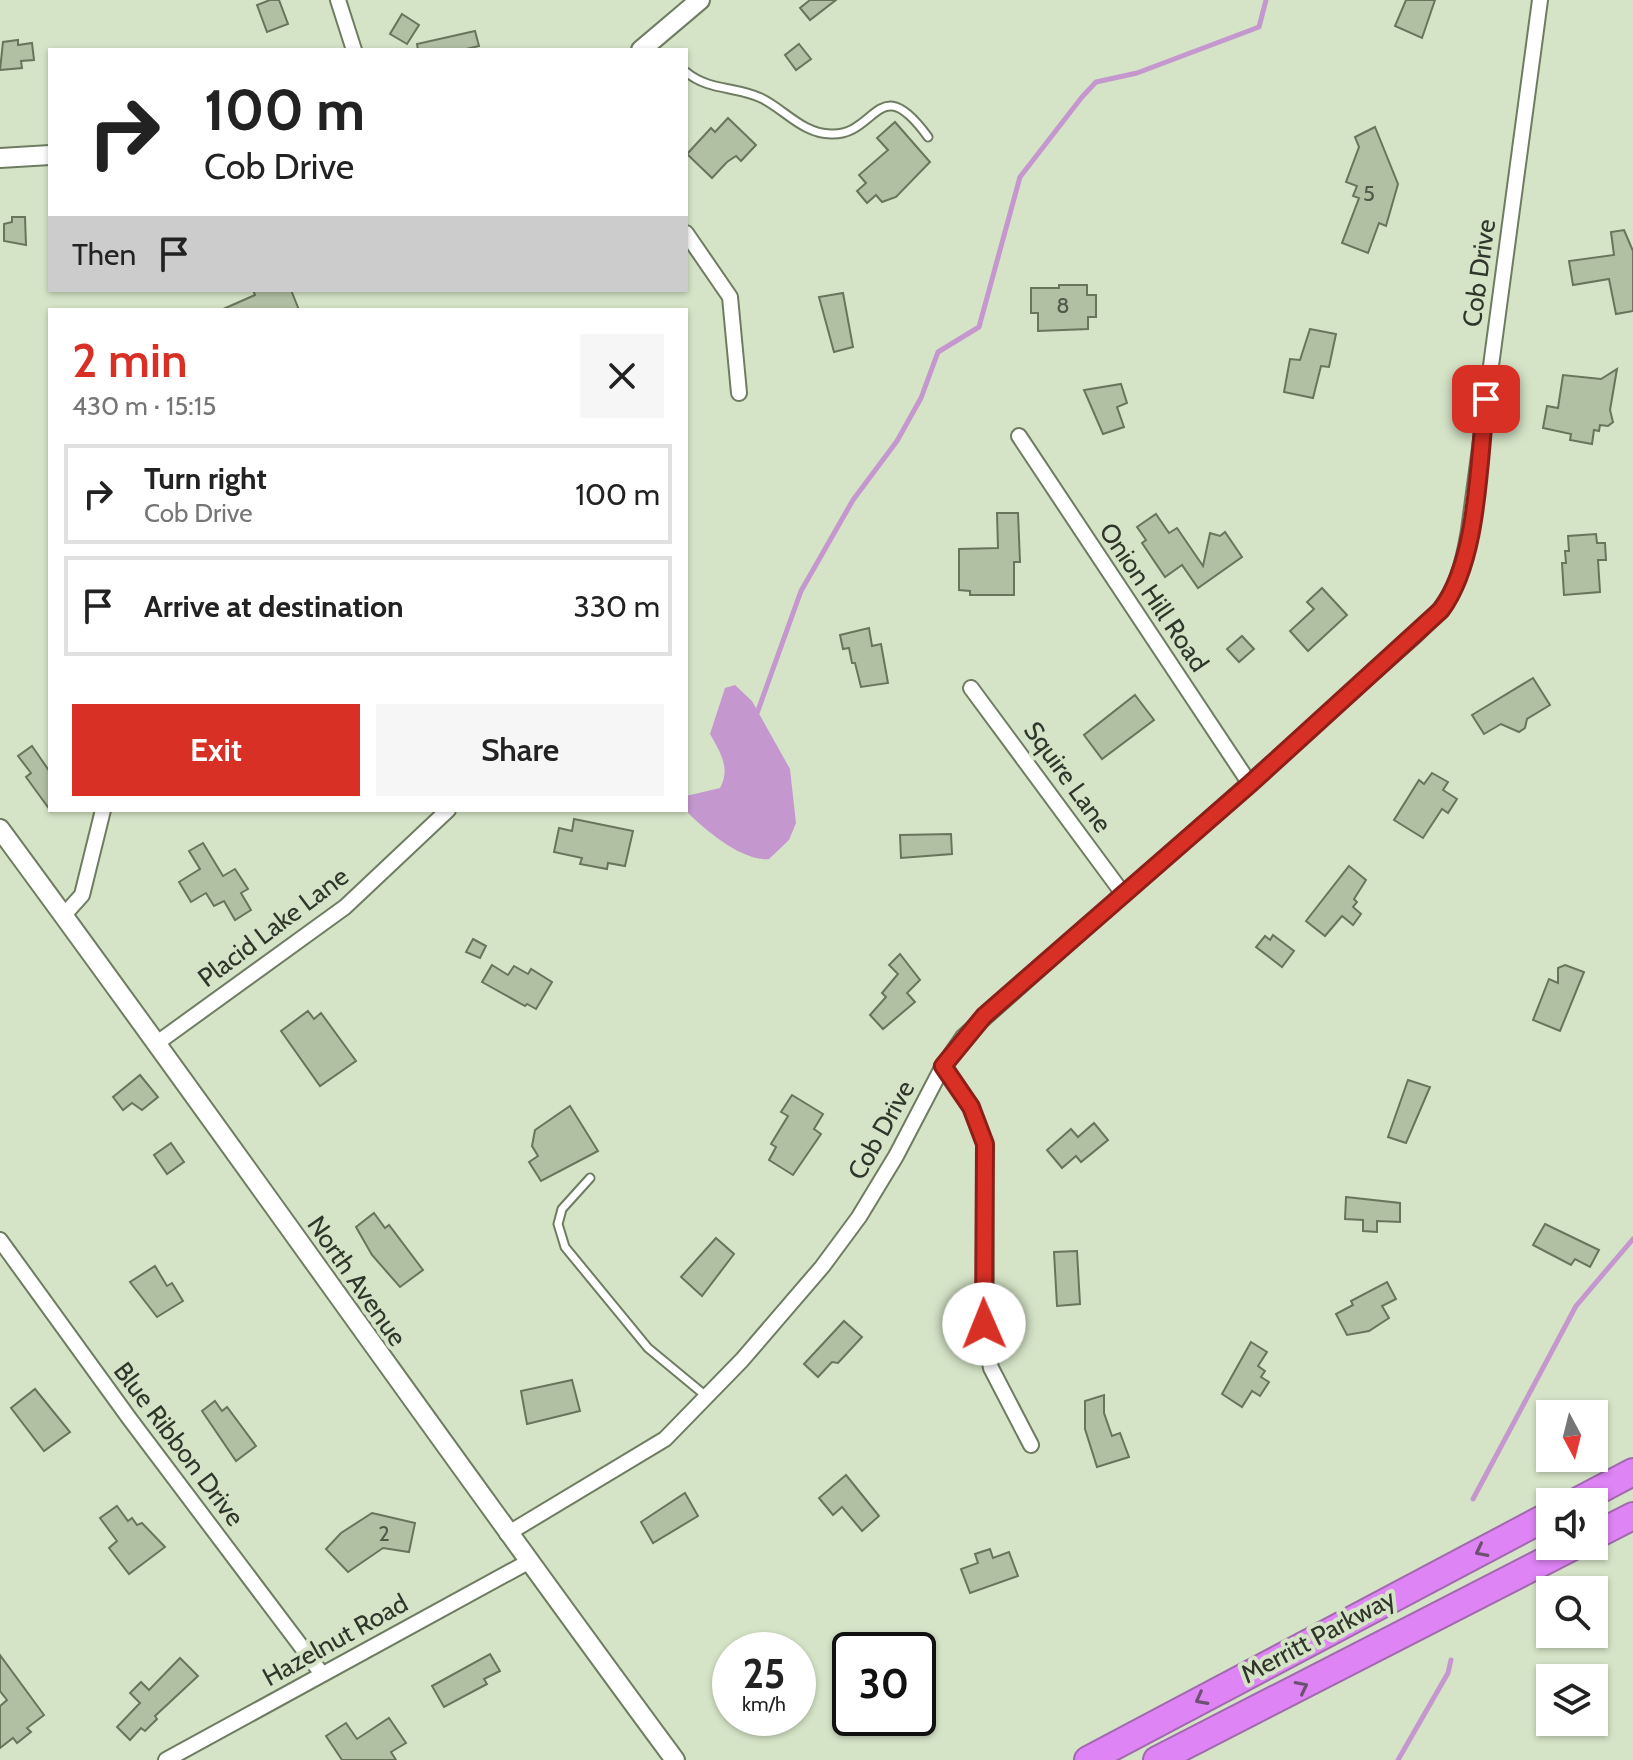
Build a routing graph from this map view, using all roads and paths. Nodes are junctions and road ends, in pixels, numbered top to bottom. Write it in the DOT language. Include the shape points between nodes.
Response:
graph roads {
  1 [pos="338,0"];
  2 [pos="700,0"];
  3 [pos="1540,0"];
  4 [pos="661,44"];
  5 [pos="353,48"];
  6 [pos="688,73"];
  7 [pos="928,137"];
  8 [pos="48,155"];
  9 [pos="0,158"];
  10 [pos="688,236"];
  11 [pos="739,393"];
  12 [pos="1019,436"];
  13 [pos="971,688"];
  14 [pos="1250,784"];
  15 [pos="103,812"];
  16 [pos="446,812"];
  17 [pos="0,829"];
  18 [pos="1124,895"];
  19 [pos="64,915"];
  20 [pos="157,1043"];
  21 [pos="943,1066"];
  22 [pos="590,1178"];
  23 [pos="0,1240"];
  24 [pos="708,1397"];
  25 [pos="1031,1445"];
  26 [pos="1633,1472"];
  27 [pos="1603,1488"];
  28 [pos="1633,1516"];
  29 [pos="1536,1522"];
  30 [pos="1608,1529"];
  31 [pos="507,1534"];
  32 [pos="1547,1560"];
  33 [pos="528,1562"];
  34 [pos="322,1674"];
  35 [pos="166,1760"];
  36 [pos="675,1760"];
  37 [pos="1088,1760"];
  38 [pos="1157,1760"];
  1 -- 5 [label="street"];
  2 -- 4 [label="street"];
  3 -- 14 [label="street, Cob Drive" via="1469,530 1456,586 1432,620"];
  6 -- 7 [label="lane" via="707,86 760,97 816,131 846,132 879,109 894,106 907,112"];
  8 -- 9 [label="street"];
  10 -- 11 [label="street" via="730,297"];
  12 -- 14 [label="street, Onion Hill Road"];
  13 -- 18 [label="street, Squire Lane"];
  14 -- 18 [label="street, Cob Drive"];
  15 -- 19 [label="street" via="82,895"];
  16 -- 20 [label="street, Placid Lake Lane" via="345,907"];
  17 -- 19 [label="street, North Avenue"];
  18 -- 21 [label="street, Cob Drive" via="977,1023"];
  19 -- 20 [label="street, North Avenue"];
  20 -- 31 [label="street, North Avenue"];
  21 -- 24 [label="street, Cob Drive" via="859,1217 795,1300"];
  21 -- 25 [label="street" via="983,1132 986,1342 997,1381"];
  22 -- 24 [label="lane" via="562,1209 558,1224 565,1247 648,1348"];
  23 -- 34 [label="street, Blue Ribbon Drive"];
  24 -- 31 [label="street, Cob Drive" via="656,1446"];
  26 -- 27 [label="highway"];
  28 -- 30 [label="highway"];
  29 -- 37 [label="highway, Merritt Parkway, one-way"];
  31 -- 33 [label="street, North Avenue"];
  38 -- 32 [label="highway, Merritt Parkway, one-way"];
  33 -- 34 [label="street, Hazelnut Road"];
  33 -- 36 [label="street, North Avenue"];
  34 -- 35 [label="street, Hazelnut Road"];
}
